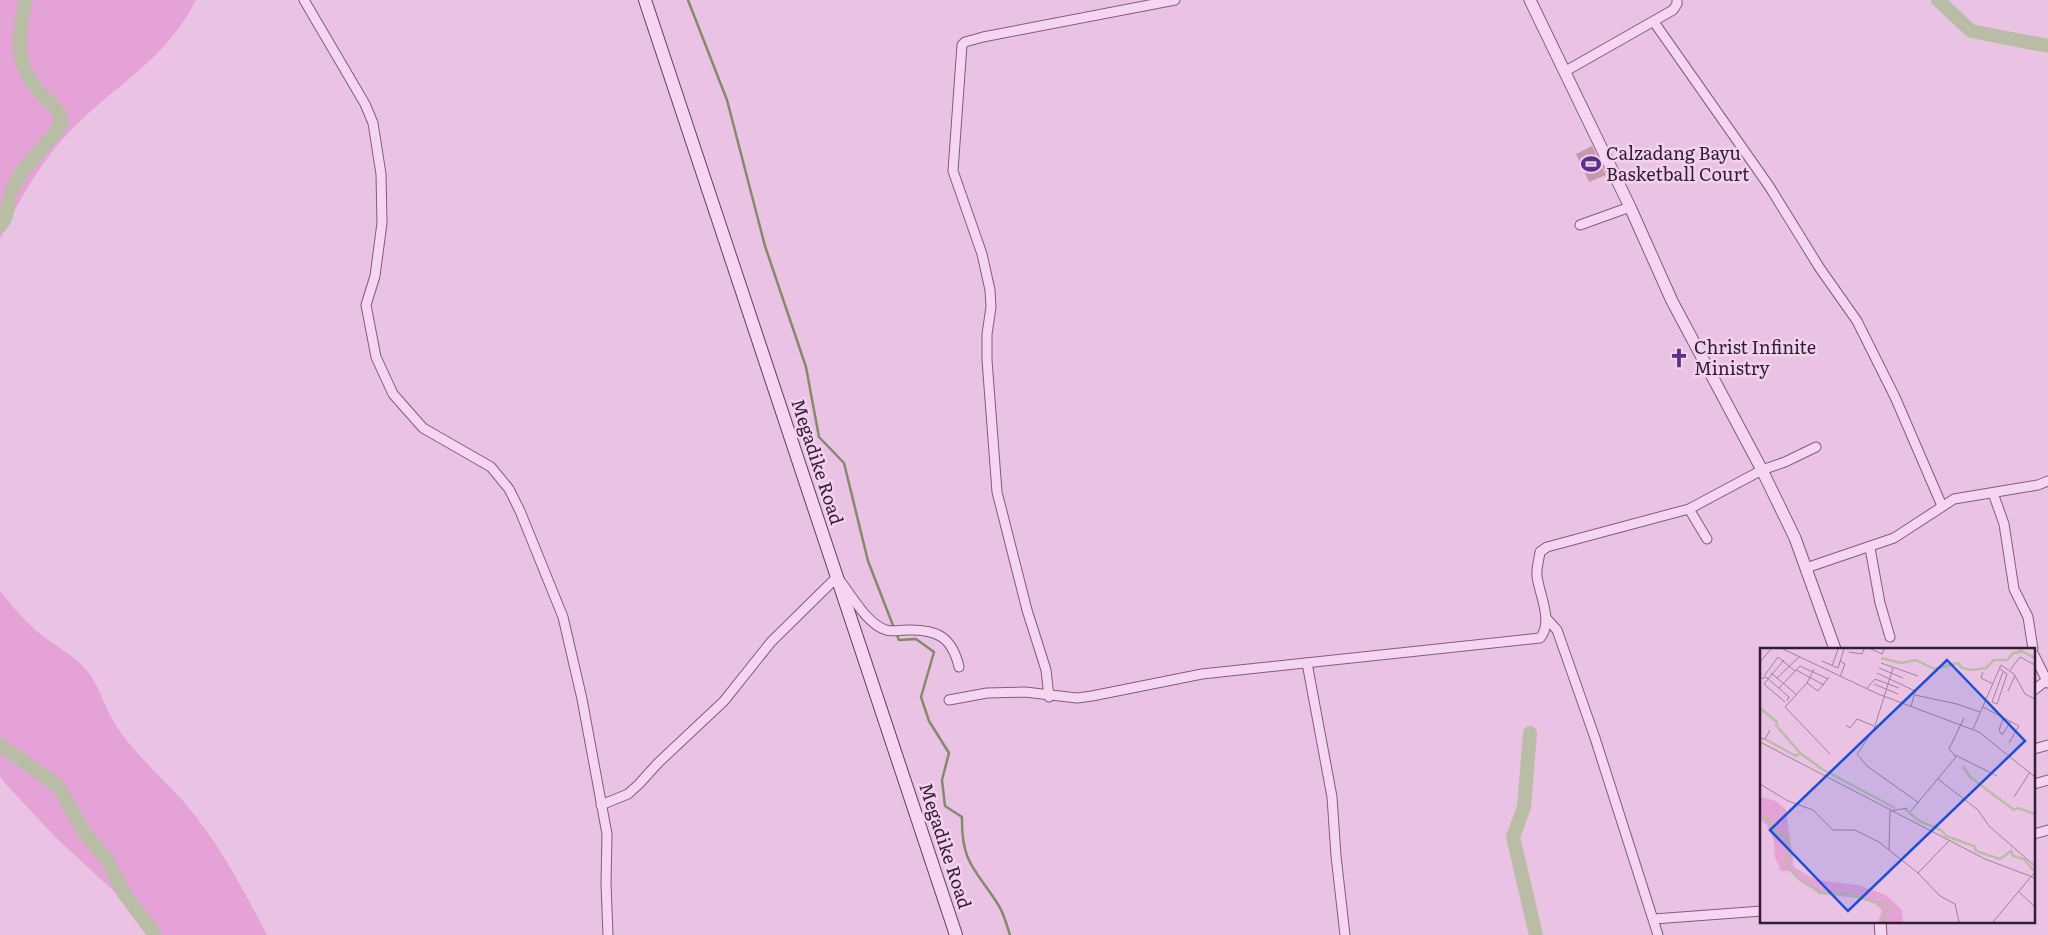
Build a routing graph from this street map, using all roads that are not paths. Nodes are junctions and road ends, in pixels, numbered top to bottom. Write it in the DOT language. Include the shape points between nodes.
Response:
graph roads {
  1 [pos="304,0"];
  2 [pos="646,0"];
  3 [pos="1174,0"];
  4 [pos="1530,0"];
  5 [pos="1677,0"];
  6 [pos="1654,22"];
  7 [pos="1564,72"];
  8 [pos="1630,207"];
  9 [pos="1580,225"];
  10 [pos="1816,447"];
  11 [pos="1762,470"];
  12 [pos="2048,481"];
  13 [pos="1993,493"];
  14 [pos="1942,506"];
  15 [pos="1690,509"];
  16 [pos="1707,539"];
  17 [pos="1870,548"];
  18 [pos="1806,568"];
  19 [pos="837,577"];
  20 [pos="1546,618"];
  21 [pos="1890,637"];
  22 [pos="1835,648"];
  23 [pos="2033,648"];
  24 [pos="2036,659"];
  25 [pos="1307,663"];
  26 [pos="959,667"];
  27 [pos="2047,682"];
  28 [pos="2036,689"];
  29 [pos="1049,697"];
  30 [pos="949,700"];
  31 [pos="601,804"];
  32 [pos="1760,911"];
  33 [pos="1654,919"];
  34 [pos="1880,922"];
  35 [pos="608,935"];
  36 [pos="956,935"];
  37 [pos="1345,935"];
  38 [pos="1658,935"];
  39 [pos="1881,935"];
  1 -- 31 [label="street" via="373,123 381,174 382,223 375,276 366,305 376,357 393,394 423,428 491,467 509,489 563,617"];
  2 -- 19 [label="main road, Megadike Road"];
  3 -- 29 [label="street" via="983,36 962,45 953,171 982,254 990,290 987,360 997,492 1046,670"];
  4 -- 7 [label="street"];
  5 -- 6 [label="street" via="1676,7"];
  6 -- 7 [label="street"];
  6 -- 14 [label="street" via="1769,186 1857,321 1887,380"];
  7 -- 8 [label="street"];
  8 -- 9 [label="street"];
  8 -- 11 [label="street" via="1672,302"];
  10 -- 11 [label="street"];
  11 -- 15 [label="street"];
  11 -- 18 [label="street"];
  12 -- 13 [label="street"];
  13 -- 14 [label="street" via="1966,495"];
  13 -- 23 [label="street" via="2004,524 2014,589 2028,617"];
  14 -- 17 [label="street" via="1894,538"];
  15 -- 16 [label="street"];
  15 -- 20 [label="street" via="1558,542 1540,552 1536,574"];
  17 -- 18 [label="street"];
  17 -- 21 [label="street"];
  18 -- 22 [label="street"];
  19 -- 26 [label="street" via="873,622 886,630 927,630 938,634 956,654"];
  19 -- 31 [label="street" via="771,642 724,701 639,784 628,794"];
  19 -- 36 [label="main road, Megadike Road"];
  20 -- 25 [label="street" via="1540,638"];
  20 -- 33 [label="street" via="1561,639"];
  24 -- 27 [label="street"];
  25 -- 29 [label="street" via="1202,674 1099,696"];
  25 -- 37 [label="street" via="1332,797"];
  27 -- 28 [label="street"];
  29 -- 30 [label="street" via="1025,692 987,693"];
  31 -- 35 [label="street" via="608,834"];
  32 -- 33 [label="street"];
  33 -- 38 [label="street"];
  34 -- 39 [label="street"];
}
